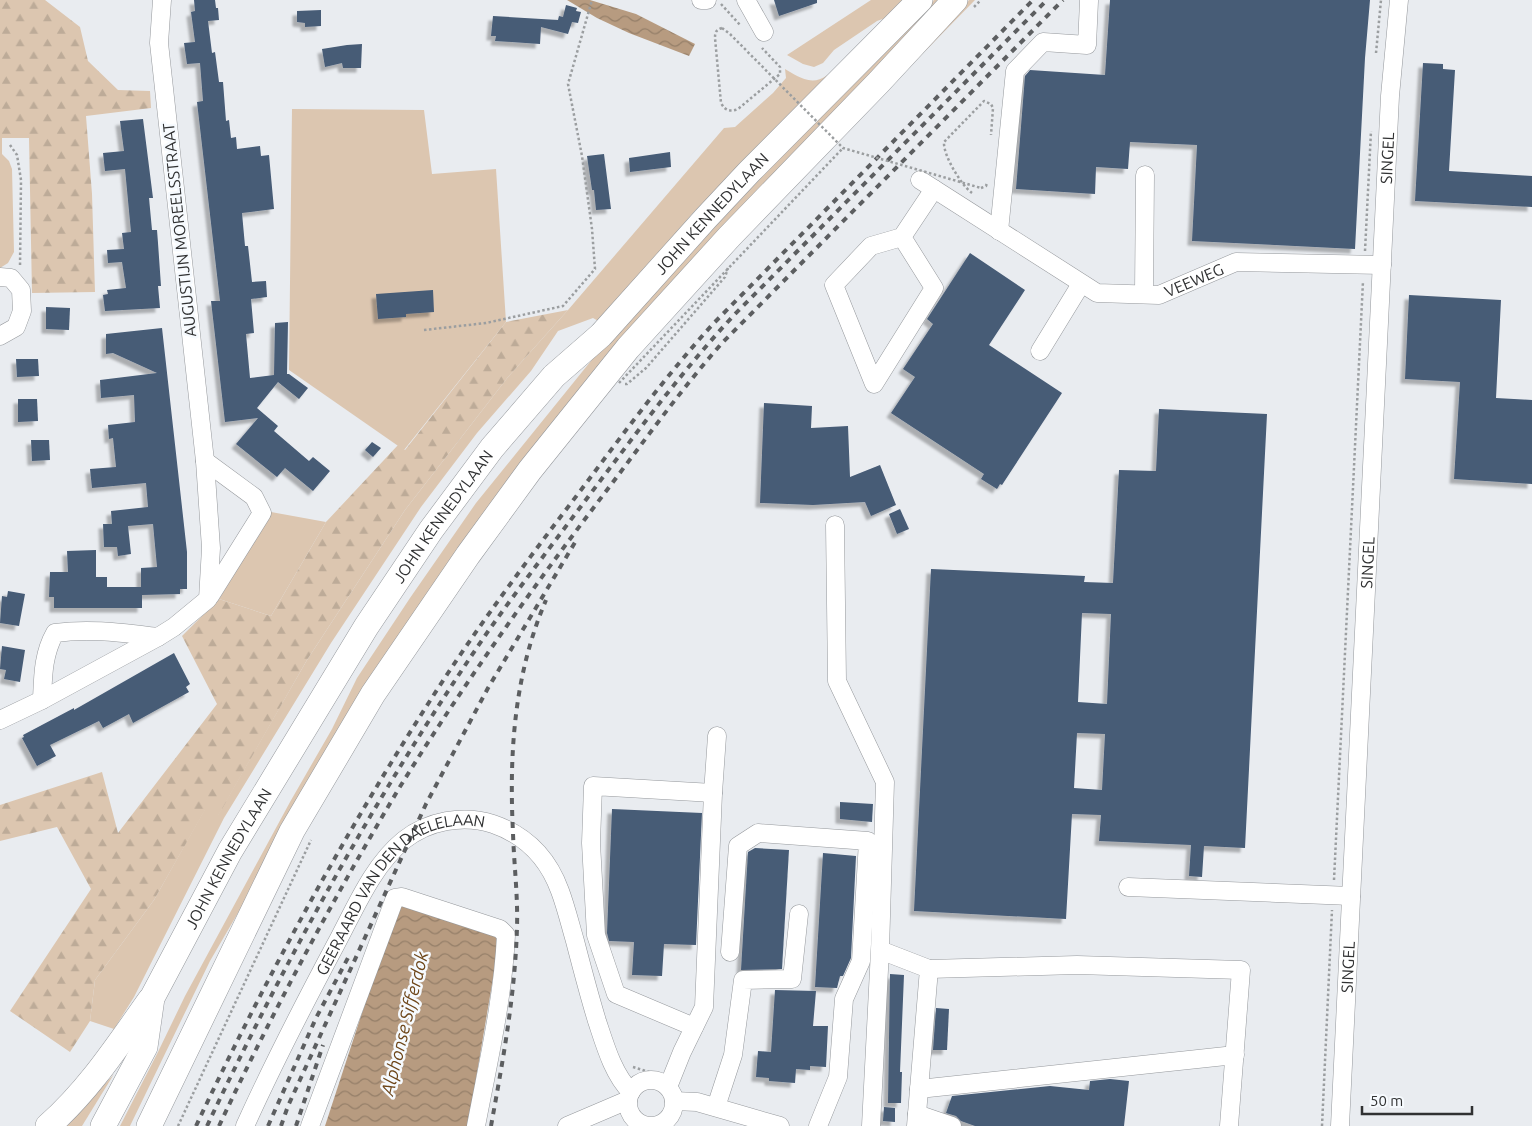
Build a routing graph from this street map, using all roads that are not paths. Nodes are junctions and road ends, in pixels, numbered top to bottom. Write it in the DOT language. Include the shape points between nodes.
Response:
graph roads {
  1 [pos="162,0"];
  2 [pos="702,0"];
  3 [pos="707,0"];
  4 [pos="746,0"];
  5 [pos="920,0"];
  6 [pos="955,0"];
  7 [pos="1399,0"];
  8 [pos="1089,1"];
  9 [pos="763,40"];
  10 [pos="1146,175"];
  11 [pos="999,231"];
  12 [pos="902,237"];
  13 [pos="1382,265"];
  14 [pos="6,277"];
  15 [pos="1081,284"];
  16 [pos="1144,294"];
  17 [pos="0,336"];
  18 [pos="1040,351"];
  19 [pos="205,461"];
  20 [pos="835,525"];
  21 [pos="208,599"];
  22 [pos="158,637"];
  23 [pos="42,700"];
  24 [pos="0,720"];
  25 [pos="717,736"];
  26 [pos="713,793"];
  27 [pos="1128,887"];
  28 [pos="1351,896"];
  29 [pos="799,914"];
  30 [pos="880,950"];
  31 [pos="730,952"];
  32 [pos="929,969"];
  33 [pos="152,998"];
  34 [pos="694,1027"];
  35 [pos="1235,1055"];
  36 [pos="919,1089"];
  37 [pos="671,1094"];
  38 [pos="630,1096"];
  39 [pos="716,1107"];
  40 [pos="916,1120"];
  41 [pos="642,1125"];
  42 [pos="48,1126"];
  43 [pos="103,1126"];
  44 [pos="149,1126"];
  45 [pos="245,1126"];
  46 [pos="310,1126"];
  47 [pos="476,1126"];
  48 [pos="567,1126"];
  49 [pos="780,1126"];
  50 [pos="818,1126"];
  51 [pos="871,1126"];
  52 [pos="952,1126"];
  53 [pos="1229,1126"];
  54 [pos="1340,1126"];
  1 -- 19 [label="street, AUGUSTIJN MOREELSSTRAAT" via="159,43"];
  2 -- 3 [label="street"];
  4 -- 9 [label="street"];
  5 -- 33 [label="highway, JOHN KENNEDYLAAN" via="705,218 601,335 554,376 492,448 355,643 230,851"];
  6 -- 44 [label="highway, JOHN KENNEDYLAAN" via="628,348 530,470 468,555 373,694 292,831"];
  7 -- 13 [label="street, SINGEL" via="1390,96"];
  8 -- 11 [label="street" via="1087,45 1043,42 1015,71"];
  10 -- 16 [label="street"];
  11 -- 12 [label="street, VEEWEG" via="927,185"];
  11 -- 15 [label="street, VEEWEG"];
  12 -- 12 [label="street" via="934,288 874,384 834,285 871,246"];
  13 -- 16 [label="street, VEEWEG" via="1236,262 1159,295"];
  13 -- 28 [label="street, SINGEL"];
  14 -- 17 [label="street" via="21,290 22,311 16,327"];
  15 -- 16 [label="street, VEEWEG" via="1096,293"];
  15 -- 18 [label="street"];
  19 -- 21 [label="street, AUGUSTIJN MOREELSSTRAAT" via="210,548"];
  19 -- 21 [label="street" via="254,497 262,512"];
  20 -- 30 [label="street" via="837,681 884,782"];
  21 -- 22 [label="street"];
  22 -- 23 [label="street"];
  22 -- 23 [label="street" via="96,630 55,633 43,667"];
  23 -- 24 [label="street"];
  25 -- 26 [label="street"];
  26 -- 34 [label="street" via="704,1007"];
  26 -- 34 [label="street" via="593,786 590,843 596,935 616,994"];
  27 -- 28 [label="street"];
  28 -- 54 [label="street, SINGEL"];
  29 -- 39 [label="street" via="792,978 743,980 734,1055"];
  30 -- 32 [label="street"];
  30 -- 51 [label="street"];
  31 -- 50 [label="street" via="738,846 758,833 868,841 861,961 844,1000 838,1077"];
  32 -- 35 [label="street" via="1077,965 1241,970"];
  32 -- 36 [label="street"];
  33 -- 42 [label="highway" via="89,1084"];
  33 -- 43 [label="highway, JOHN KENNEDYLAAN" via="145,1046"];
  34 -- 37 [label="street"];
  35 -- 36 [label="street"];
  35 -- 53 [label="street"];
  36 -- 40 [label="street"];
  37 -- 38 [label="street" via="661,1082 647,1080 641,1082"];
  37 -- 39 [label="street"];
  37 -- 41 [label="street" via="673,1108 670,1116 650,1126"];
  38 -- 41 [label="street" via="632,1114"];
  38 -- 45 [label="street, GEERAARD VAN DEN DAELELAAN" via="607,1051 560,889 544,860 531,844 506,829 480,821 451,820 416,832 383,862 358,902 294,1023"];
  38 -- 48 [label="street"];
  39 -- 49 [label="street"];
  40 -- 52 [label="street"];
  46 -- 47 [label="street" via="395,898 402,897 500,929 506,935 505,962"];
}
